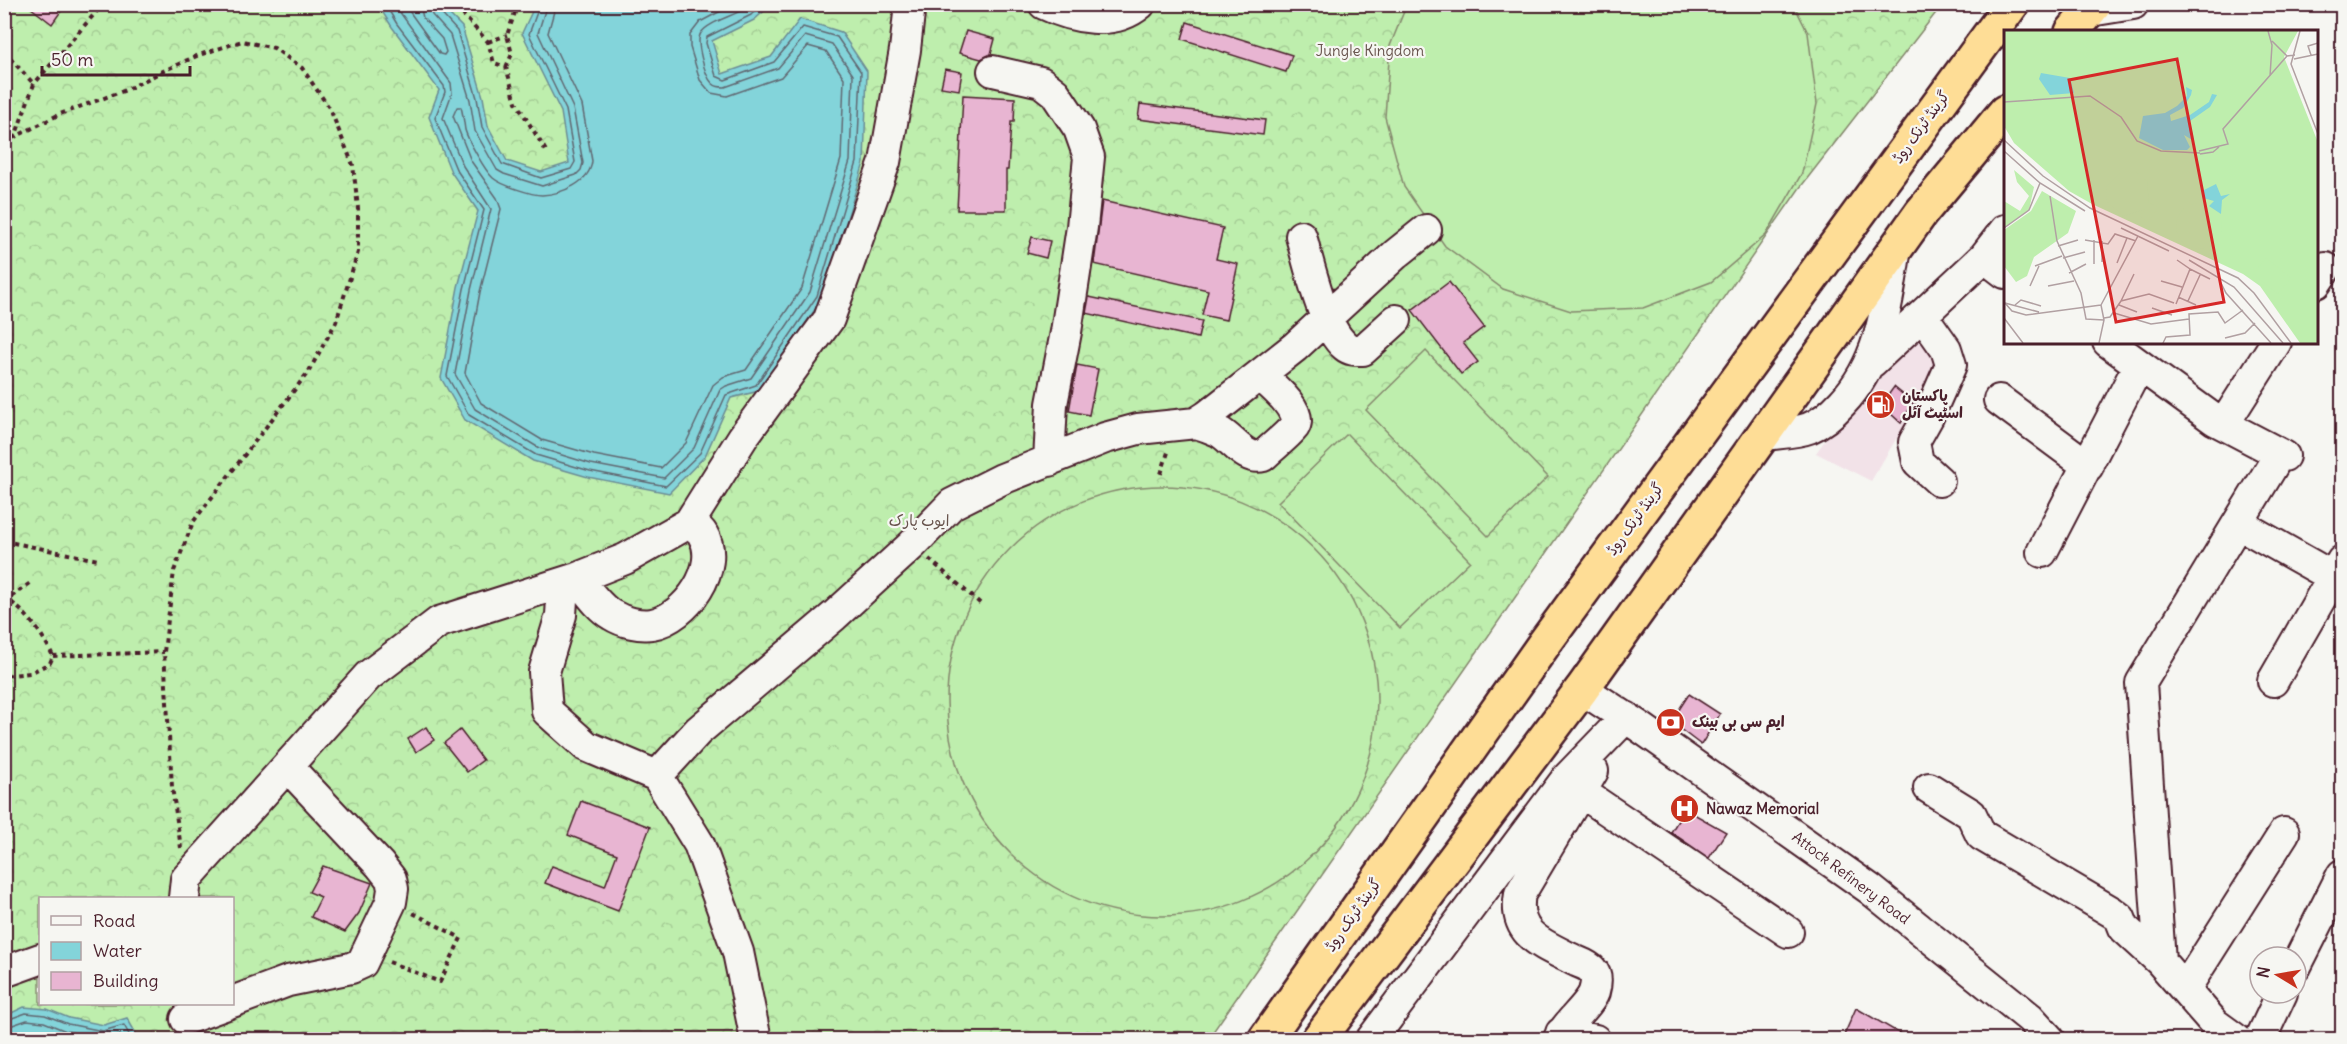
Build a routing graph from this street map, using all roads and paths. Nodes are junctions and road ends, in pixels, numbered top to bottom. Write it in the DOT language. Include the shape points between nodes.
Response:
graph roads {
  1 [pos="103,4"];
  2 [pos="461,4"];
  3 [pos="518,4"];
  4 [pos="910,4"];
  5 [pos="1044,4"];
  6 [pos="1140,4"];
  7 [pos="2012,4"];
  8 [pos="2133,4"];
  9 [pos="2086,16"];
  10 [pos="507,35"];
  11 [pos="488,42"];
  12 [pos="4,52"];
  13 [pos="9,58"];
  14 [pos="4,64"];
  15 [pos="506,67"];
  16 [pos="993,71"];
  17 [pos="34,84"];
  18 [pos="2004,113"];
  19 [pos="4,135"];
  20 [pos="15,137"];
  21 [pos="4,140"];
  22 [pos="546,151"];
  23 [pos="1426,230"];
  24 [pos="2004,233"];
  25 [pos="1301,236"];
  26 [pos="1896,248"];
  27 [pos="1994,265"];
  28 [pos="1922,315"];
  29 [pos="1326,318"];
  30 [pos="1396,320"];
  31 [pos="2111,344"];
  32 [pos="2275,344"];
  33 [pos="1870,364"];
  34 [pos="2139,365"];
  35 [pos="1260,375"];
  36 [pos="1999,400"];
  37 [pos="1196,423"];
  38 [pos="2224,424"];
  39 [pos="1764,435"];
  40 [pos="1049,461"];
  41 [pos="2088,466"];
  42 [pos="1939,481"];
  43 [pos="689,523"];
  44 [pos="2241,525"];
  45 [pos="4,541"];
  46 [pos="912,545"];
  47 [pos="2042,552"];
  48 [pos="98,560"];
  49 [pos="2338,569"];
  50 [pos="33,581"];
  51 [pos="570,581"];
  52 [pos="6,600"];
  53 [pos="981,604"];
  54 [pos="164,652"];
  55 [pos="53,656"];
  56 [pos="4,676"];
  57 [pos="2273,681"];
  58 [pos="1582,689"];
  59 [pos="1626,717"];
  60 [pos="288,767"];
  61 [pos="657,776"];
  62 [pos="1929,788"];
  63 [pos="1581,792"];
  64 [pos="2284,833"];
  65 [pos="2343,875"];
  66 [pos="179,892"];
  67 [pos="392,902"];
  68 [pos="1788,932"];
  69 [pos="2307,945"];
  70 [pos="367,953"];
  71 [pos="39,958"];
  72 [pos="2160,961"];
  73 [pos="4,972"];
  74 [pos="2185,989"];
  75 [pos="234,1001"];
  76 [pos="225,1005"];
  77 [pos="2276,1005"];
  78 [pos="186,1021"];
  79 [pos="1559,1036"];
  80 [pos="756,1040"];
  81 [pos="1265,1040"];
  82 [pos="1318,1040"];
  83 [pos="1371,1040"];
  84 [pos="1595,1040"];
  85 [pos="2050,1040"];
  86 [pos="2237,1040"];
  87 [pos="2260,1040"];
  1 -- 17 [label="path"];
  2 -- 11 [label="path" via="464,16"];
  3 -- 10 [label="path"];
  4 -- 43 [label="street" via="885,162 829,319 743,437"];
  5 -- 6 [label="street" via="1078,16 1098,18 1114,18"];
  7 -- 81 [label="highway, گرینڈ ٹرنک روڈ" via="1544,644"];
  8 -- 9 [label="street"];
  10 -- 11 [label="path"];
  10 -- 15 [label="path" via="512,54"];
  11 -- 15 [label="path" via="494,63"];
  12 -- 13 [label="path"];
  13 -- 14 [label="path"];
  13 -- 17 [label="path"];
  15 -- 22 [label="path" via="516,102"];
  16 -- 40 [label="street" via="1041,82 1055,93 1078,129 1089,157 1080,239 1052,404"];
  17 -- 20 [label="path"];
  18 -- 26 [label="highway"];
  19 -- 20 [label="path"];
  20 -- 21 [label="path"];
  20 -- 54 [label="path" via="60,114 126,90 162,70 242,41 274,48 302,68 330,109 353,165 358,252 336,322 309,371 193,522 174,571"];
  23 -- 29 [label="street"];
  24 -- 27 [label="street"];
  25 -- 29 [label="street"];
  26 -- 33 [label="street" via="1886,309"];
  26 -- 39 [label="highway"];
  27 -- 28 [label="street"];
  28 -- 33 [label="street"];
  28 -- 42 [label="street" via="1946,349 1951,365 1914,442 1918,462"];
  29 -- 30 [label="street" via="1344,345 1352,350 1364,350"];
  29 -- 35 [label="street"];
  31 -- 34 [label="street"];
  32 -- 38 [label="street"];
  33 -- 39 [label="street" via="1827,420 1807,429"];
  34 -- 38 [label="street"];
  34 -- 41 [label="street"];
  35 -- 37 [label="street"];
  35 -- 37 [label="street" via="1295,411 1296,419 1294,426 1263,456 1250,456 1218,431"];
  36 -- 41 [label="street"];
  37 -- 40 [label="street" via="1138,429"];
  38 -- 72 [label="street" via="2278,461 2141,684"];
  39 -- 58 [label="highway"];
  40 -- 46 [label="street" via="952,504"];
  41 -- 47 [label="street"];
  43 -- 51 [label="street" via="625,559"];
  43 -- 51 [label="street" via="703,533 709,551 704,578 694,597 676,613 653,624 630,623 611,615"];
  44 -- 49 [label="street"];
  45 -- 48 [label="path"];
  46 -- 53 [label="path"];
  46 -- 61 [label="street" via="698,731"];
  49 -- 57 [label="street"];
  50 -- 52 [label="path"];
  51 -- 60 [label="street" via="439,622 368,676"];
  51 -- 61 [label="street" via="544,672 547,711 586,746"];
  52 -- 55 [label="path" via="30,620"];
  54 -- 55 [label="path"];
  54 -- 66 [label="path"];
  55 -- 56 [label="path" via="50,663 30,673"];
  58 -- 59 [label="street, Attock Refinery Road"];
  58 -- 82 [label="highway"];
  59 -- 63 [label="street"];
  59 -- 83 [label="street" via="1567,778"];
  59 -- 85 [label="street, Attock Refinery Road" via="1870,889 2030,1018"];
  60 -- 66 [label="street"];
  60 -- 67 [label="street" via="391,879"];
  61 -- 80 [label="street" via="699,843 738,952"];
  62 -- 72 [label="street" via="1971,814 1981,836 2112,912"];
  63 -- 68 [label="street"];
  63 -- 79 [label="street" via="1520,894 1517,910 1535,940 1592,969 1597,980 1593,994"];
  64 -- 74 [label="street"];
  65 -- 69 [label="street"];
  67 -- 70 [label="street"];
  67 -- 70 [label="path" via="461,938 440,982"];
  70 -- 75 [label="street" via="362,963 351,968 288,981"];
  71 -- 73 [label="street"];
  72 -- 74 [label="street"];
  74 -- 86 [label="street" via="2216,1024"];
  76 -- 78 [label="street"];
  77 -- 87 [label="street"];
  79 -- 84 [label="street"];
}
